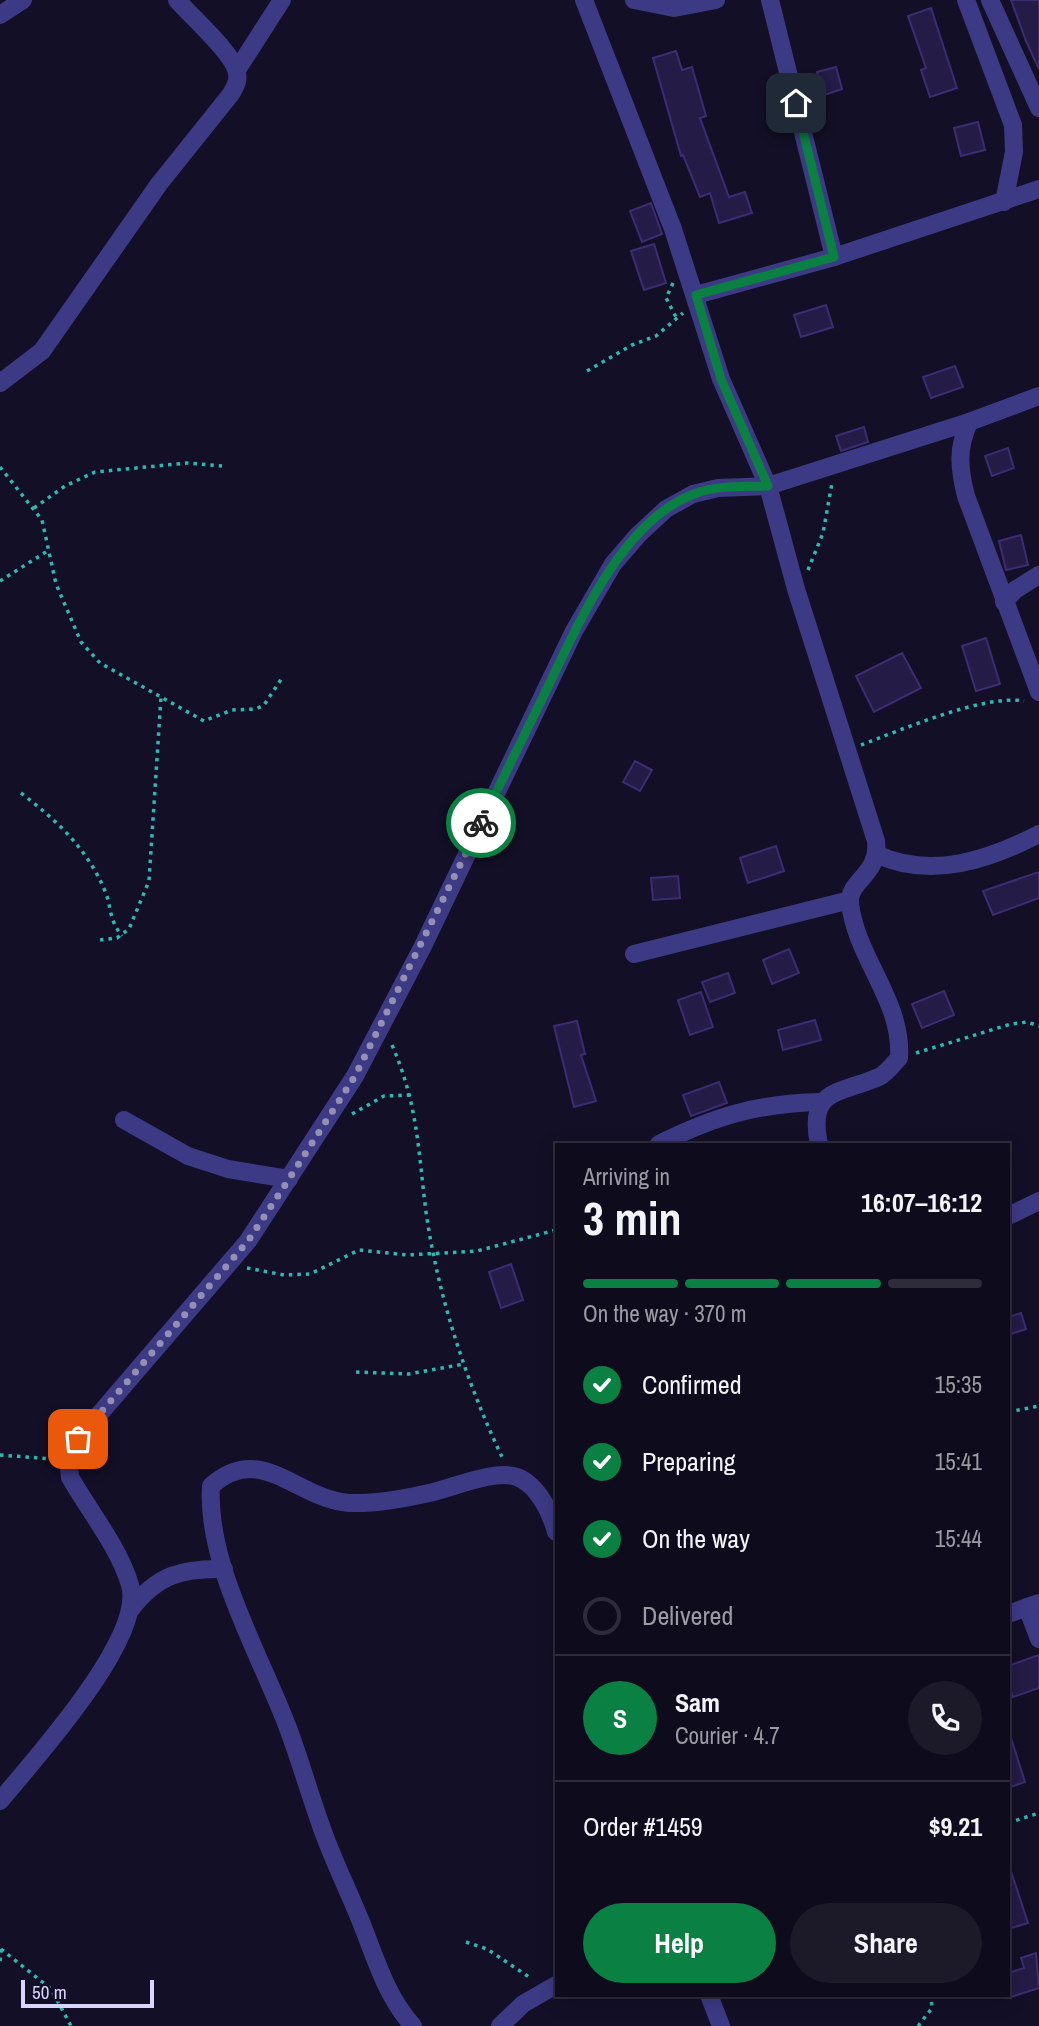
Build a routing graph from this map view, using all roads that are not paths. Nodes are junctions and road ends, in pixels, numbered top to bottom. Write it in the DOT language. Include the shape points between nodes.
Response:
graph roads {
  1 [pos="23,0"];
  2 [pos="177,0"];
  3 [pos="282,0"];
  4 [pos="584,0"];
  5 [pos="634,0"];
  6 [pos="716,0"];
  7 [pos="770,0"];
  8 [pos="966,0"];
  9 [pos="990,0"];
  10 [pos="0,15"];
  11 [pos="237,70"];
  12 [pos="1039,108"];
  13 [pos="1039,189"];
  14 [pos="1004,202"];
  15 [pos="834,257"];
  16 [pos="696,295"];
  17 [pos="0,383"];
  18 [pos="1039,396"];
  19 [pos="969,422"];
  20 [pos="768,486"];
  21 [pos="1039,575"];
  22 [pos="1004,602"];
  23 [pos="1037,698"];
  24 [pos="1039,834"];
  25 [pos="878,855"];
  26 [pos="850,900"];
  27 [pos="634,954"];
  28 [pos="822,1102"];
  29 [pos="124,1120"];
  30 [pos="661,1143"];
  31 [pos="819,1143"];
  32 [pos="289,1179"];
  33 [pos="1039,1201"];
  34 [pos="1010,1215"];
  35 [pos="555,1530"];
  36 [pos="224,1569"];
  37 [pos="1033,1605"];
  38 [pos="131,1609"];
  39 [pos="1010,1613"];
  40 [pos="1039,1639"];
  41 [pos="0,1801"];
  42 [pos="551,1987"];
  43 [pos="710,1997"];
  44 [pos="500,2025"];
  45 [pos="413,2026"];
  46 [pos="721,2026"];
  1 -- 10 [label="street"];
  2 -- 11 [label="street"];
  3 -- 11 [label="street"];
  4 -- 16 [label="street"];
  5 -- 6 [label="street" via="674,8"];
  7 -- 15 [label="street"];
  8 -- 14 [label="street" via="1013,125 1014,152"];
  9 -- 12 [label="street"];
  11 -- 17 [label="street" via="231,94 159,184 70,315 42,351"];
  13 -- 14 [label="street"];
  14 -- 15 [label="street"];
  15 -- 16 [label="street"];
  16 -- 20 [label="street" via="721,379"];
  18 -- 19 [label="street"];
  19 -- 20 [label="street"];
  19 -- 22 [label="street" via="958,467"];
  20 -- 25 [label="street"];
  20 -- 32 [label="street" via="693,494 666,509 613,564 575,631 355,1076"];
  21 -- 22 [label="street"];
  22 -- 23 [label="street"];
  24 -- 25 [label="street" via="978,860 944,866 897,864"];
  25 -- 26 [label="street"];
  26 -- 27 [label="street"];
  26 -- 28 [label="street" via="895,1015 901,1036 899,1058 881,1076 835,1091"];
  28 -- 30 [label="street" via="784,1102 738,1110"];
  28 -- 31 [label="street" via="816,1115"];
  29 -- 32 [label="street" via="188,1156 228,1169"];
  32 -- 38 [label="street" via="248,1241 78,1439 68,1460 70,1477 124,1568 131,1587"];
  33 -- 34 [label="street"];
  35 -- 36 [label="street" via="530,1485 510,1475 379,1502 347,1503 319,1496 257,1467 223,1475 211,1486"];
  36 -- 38 [label="street" via="201,1569 158,1581"];
  36 -- 45 [label="street" via="384,1983"];
  37 -- 39 [label="street"];
  37 -- 40 [label="street"];
  38 -- 41 [label="street" via="103,1671"];
  42 -- 44 [label="street"];
  43 -- 46 [label="street"];
}
